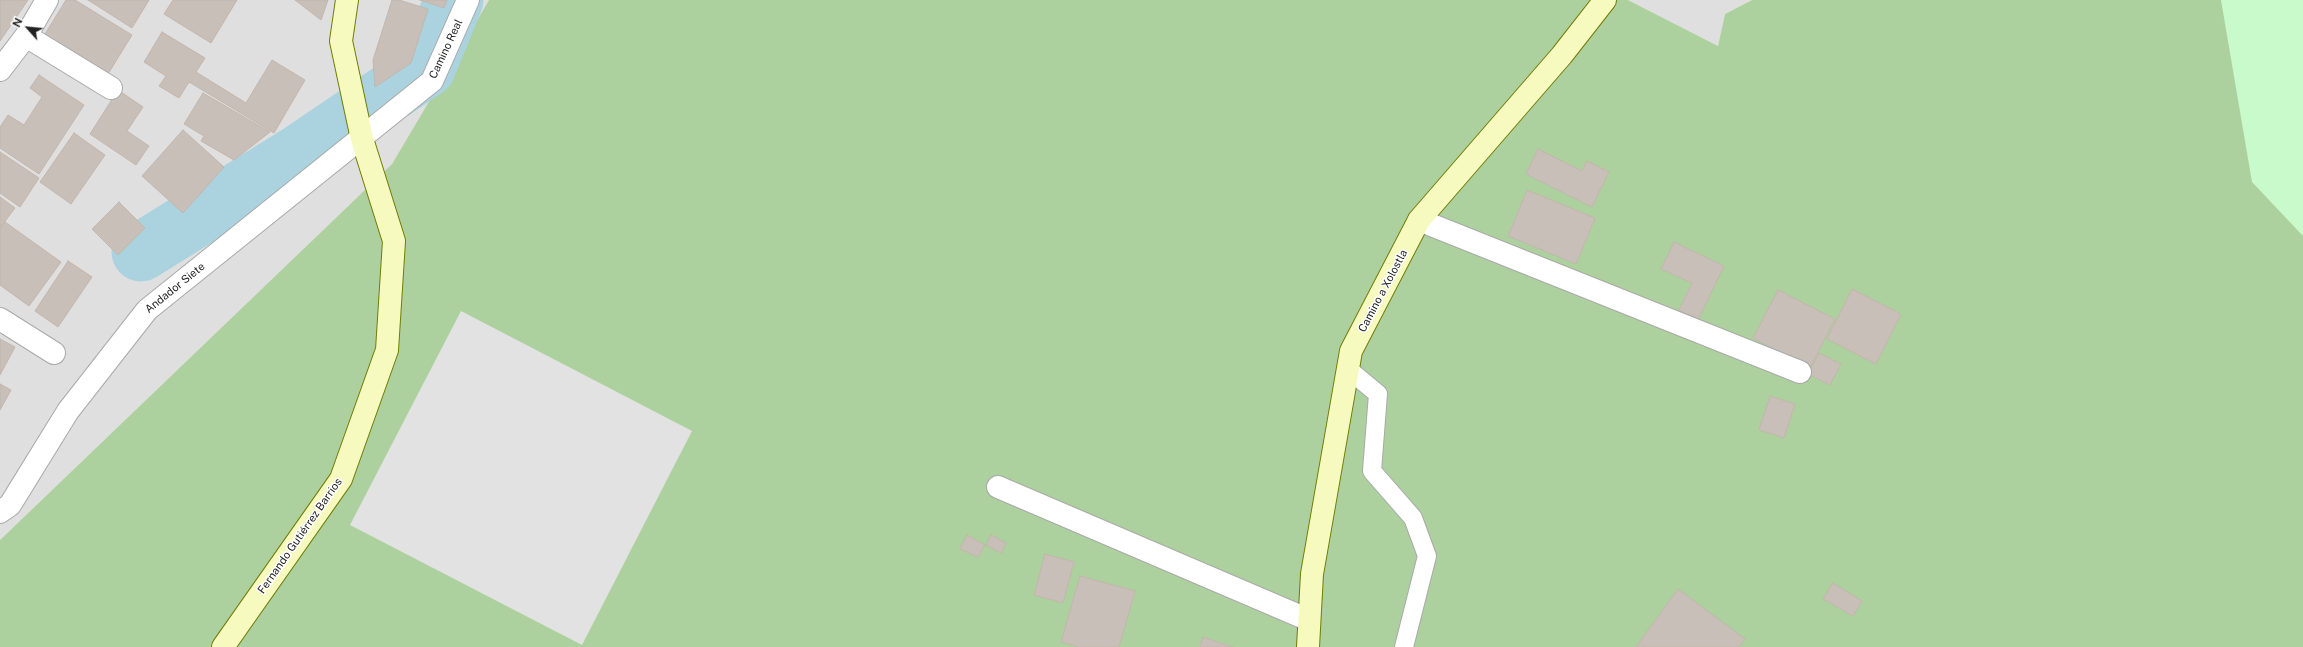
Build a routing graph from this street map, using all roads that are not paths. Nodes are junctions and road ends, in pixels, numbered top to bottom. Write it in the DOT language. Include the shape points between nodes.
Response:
graph roads {
  1 [pos="47,0"];
  2 [pos="347,0"];
  3 [pos="468,0"];
  4 [pos="1605,0"];
  5 [pos="26,36"];
  6 [pos="0,70"];
  7 [pos="111,88"];
  8 [pos="362,139"];
  9 [pos="1419,220"];
  10 [pos="0,319"];
  11 [pos="54,353"];
  12 [pos="1348,368"];
  13 [pos="1800,372"];
  14 [pos="998,487"];
  15 [pos="0,512"];
  16 [pos="1309,620"];
  17 [pos="223,647"];
  18 [pos="1308,647"];
  19 [pos="1404,647"];
  1 -- 5 [label="street"];
  2 -- 8 [label="street, Fernando Gutiérrez Barrios" via="341,41"];
  3 -- 8 [label="street, Camino Real" via="432,81"];
  4 -- 9 [label="street, Camino a Xolostla" via="1562,55"];
  5 -- 6 [label="street"];
  5 -- 7 [label="street"];
  8 -- 15 [label="street, Andador Siete" via="147,310 68,411 10,505"];
  8 -- 17 [label="street, Fernando Gutiérrez Barrios" via="394,241 387,350 341,479"];
  9 -- 12 [label="street, Camino a Xolostla" via="1351,350"];
  9 -- 13 [label="street"];
  10 -- 11 [label="street"];
  12 -- 16 [label="street, Camino a Xolostla" via="1312,574"];
  12 -- 19 [label="lane" via="1378,394 1372,471 1413,518 1428,556"];
  14 -- 16 [label="street"];
  16 -- 18 [label="street, Camino a Xolostla"];
}
